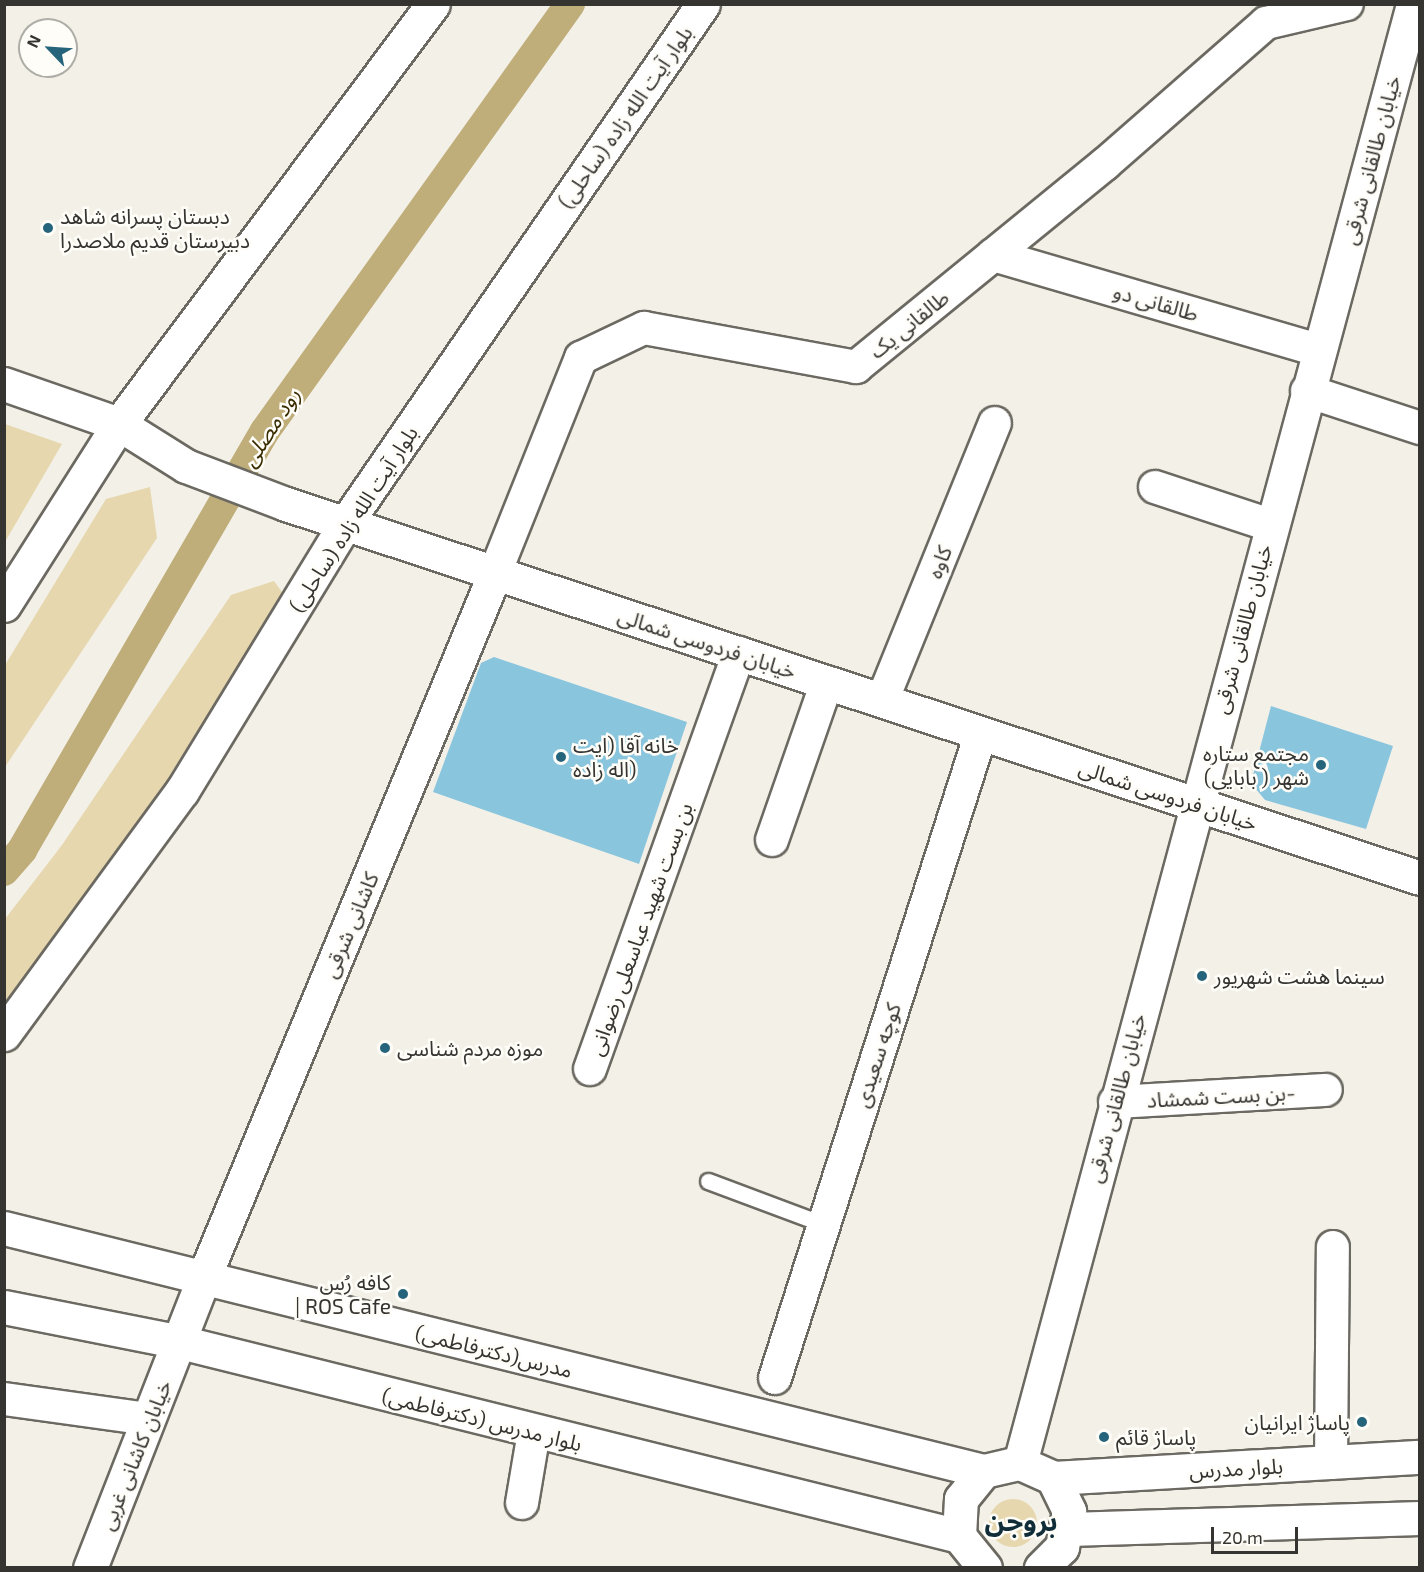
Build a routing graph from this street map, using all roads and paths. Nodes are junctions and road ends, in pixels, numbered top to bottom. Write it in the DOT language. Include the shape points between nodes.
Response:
graph roads {
  1 [pos="433,4"];
  2 [pos="703,4"];
  3 [pos="1347,4"];
  4 [pos="1413,4"];
  5 [pos="993,255"];
  6 [pos="1318,350"];
  7 [pos="4,384"];
  8 [pos="1307,391"];
  9 [pos="995,423"];
  10 [pos="119,424"];
  11 [pos="1419,428"];
  12 [pos="1155,487"];
  13 [pos="345,524"];
  14 [pos="1270,525"];
  15 [pos="495,573"];
  16 [pos="4,604"];
  17 [pos="739,653"];
  18 [pos="827,682"];
  19 [pos="882,701"];
  20 [pos="981,734"];
  21 [pos="1194,803"];
  22 [pos="772,840"];
  23 [pos="1419,878"];
  24 [pos="4,1034"];
  25 [pos="590,1069"];
  26 [pos="1326,1090"];
  27 [pos="1115,1102"];
  28 [pos="708,1181"];
  29 [pos="823,1224"];
  30 [pos="4,1228"];
  31 [pos="1333,1247"];
  32 [pos="204,1277"];
  33 [pos="4,1307"];
  34 [pos="180,1342"];
  35 [pos="775,1378"];
  36 [pos="4,1399"];
  37 [pos="149,1419"];
  38 [pos="534,1432"];
  39 [pos="1419,1457"];
  40 [pos="1020,1463"];
  41 [pos="1331,1463"];
  42 [pos="984,1471"];
  43 [pos="1053,1478"];
  44 [pos="522,1503"];
  45 [pos="1419,1518"];
  46 [pos="1069,1529"];
  47 [pos="959,1536"];
  48 [pos="90,1568"];
  49 [pos="985,1568"];
  50 [pos="1041,1568"];
  1 -- 10 [label="main road"];
  2 -- 13 [label="main road, بلوار آیت الله زاده (ساحلی)"];
  3 -- 5 [label="street, طالقانی یک" via="1266,23"];
  4 -- 6 [label="main road, خیابان طالقانی شرقی"];
  5 -- 6 [label="street, طالقانی دو"];
  5 -- 15 [label="street, طالقانی یک" via="856,367 644,328 581,358"];
  6 -- 8 [label="main road, خیابان طالقانی شرقی"];
  7 -- 10 [label="main road, خیابان فردوسی شمالی"];
  8 -- 11 [label="street"];
  8 -- 14 [label="main road, خیابان طالقانی شرقی"];
  9 -- 19 [label="street, کاوه"];
  10 -- 13 [label="main road, خیابان فردوسی شمالی" via="186,466"];
  10 -- 16 [label="main road"];
  12 -- 14 [label="street"];
  13 -- 15 [label="main road, خیابان فردوسی شمالی"];
  13 -- 24 [label="main road, بلوار آیت الله زاده (ساحلی)" via="182,791"];
  14 -- 21 [label="main road, خیابان طالقانی شرقی"];
  15 -- 17 [label="main road, خیابان فردوسی شمالی"];
  15 -- 32 [label="main road, کاشانی شرقی"];
  17 -- 18 [label="main road, خیابان فردوسی شمالی"];
  17 -- 25 [label="street, بن بست شهید عباسعلی رضوانی"];
  18 -- 19 [label="main road, خیابان فردوسی شمالی"];
  18 -- 22 [label="street"];
  19 -- 20 [label="main road, خیابان فردوسی شمالی"];
  20 -- 21 [label="main road, خیابان فردوسی شمالی"];
  20 -- 29 [label="street, کوچه سعیدی"];
  21 -- 23 [label="main road, خیابان فردوسی شمالی"];
  21 -- 27 [label="main road, خیابان طالقانی شرقی"];
  26 -- 27 [label="street, بن بست شمشاد-"];
  27 -- 40 [label="main road, خیابان طالقانی شرقی"];
  28 -- 29 [label="lane"];
  29 -- 35 [label="street, کوچه سعیدی"];
  30 -- 32 [label="main road, مدرس(دکترفاطمی)"];
  31 -- 41 [label="street"];
  32 -- 34 [label="main road, کاشانی شرقی"];
  32 -- 42 [label="main road, مدرس(دکترفاطمی)"];
  33 -- 34 [label="main road, بلوار مدرس (دکترفاطمی)"];
  34 -- 37 [label="main road, خیابان کاشانی غربی"];
  34 -- 38 [label="main road, بلوار مدرس (دکترفاطمی)"];
  36 -- 37 [label="street"];
  37 -- 48 [label="main road, خیابان کاشانی غربی"];
  38 -- 44 [label="street"];
  38 -- 47 [label="main road, بلوار مدرس (دکترفاطمی)"];
  39 -- 41 [label="main road, بلوار مدرس"];
  40 -- 42 [label="main road"];
  40 -- 43 [label="main road"];
  41 -- 43 [label="main road, بلوار مدرس"];
  42 -- 47 [label="main road" via="961,1499"];
  43 -- 46 [label="main road" via="1064,1493"];
  45 -- 46 [label="main road"];
  46 -- 50 [label="main road" via="1062,1547"];
  47 -- 49 [label="main road"];
}
